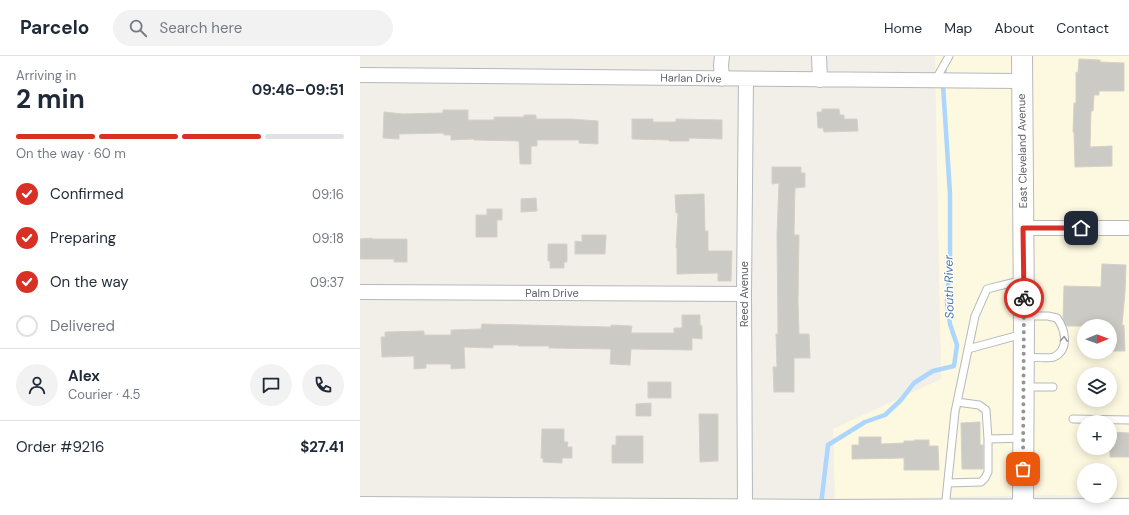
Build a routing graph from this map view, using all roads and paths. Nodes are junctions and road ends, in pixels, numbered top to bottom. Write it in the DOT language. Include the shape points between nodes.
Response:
graph roads {
  1 [pos="722,56"];
  2 [pos="819,56"];
  3 [pos="949,56"];
  4 [pos="1022,56"];
  5 [pos="360,75"];
  6 [pos="722,79"];
  7 [pos="746,79"];
  8 [pos="820,80"];
  9 [pos="935,81"];
  10 [pos="1022,81"];
  11 [pos="1023,228"];
  12 [pos="1129,228"];
  13 [pos="1023,279"];
  14 [pos="360,292"];
  15 [pos="744,294"];
  16 [pos="1024,325"];
  17 [pos="968,349"];
  18 [pos="1023,358"];
  19 [pos="1023,387"];
  20 [pos="1053,387"];
  21 [pos="957,402"];
  22 [pos="1073,419"];
  23 [pos="1129,420"];
  24 [pos="1023,438"];
  25 [pos="988,439"];
  26 [pos="948,483"];
  27 [pos="360,507"];
  28 [pos="745,509"];
  29 [pos="1126,511"];
  30 [pos="505,512"];
  31 [pos="899,512"];
  32 [pos="945,512"];
  33 [pos="1023,512"];
  1 -- 6 [label="street"];
  2 -- 8 [label="street"];
  3 -- 9 [label="lane"];
  4 -- 10 [label="main road, East Cleveland Avenue"];
  5 -- 6 [label="street, Harlan Drive"];
  6 -- 7 [label="street, Harlan Drive"];
  7 -- 8 [label="street, Harlan Drive"];
  7 -- 15 [label="street, Reed Avenue"];
  8 -- 9 [label="street, Harlan Drive"];
  9 -- 10 [label="street, Harlan Drive"];
  10 -- 11 [label="main road, East Cleveland Avenue"];
  11 -- 12 [label="street"];
  11 -- 13 [label="main road, East Cleveland Avenue"];
  13 -- 16 [label="main road, East Cleveland Avenue"];
  13 -- 17 [label="lane" via="987,289 975,316"];
  14 -- 15 [label="street, Palm Drive"];
  15 -- 28 [label="street, Reed Avenue"];
  16 -- 17 [label="lane"];
  16 -- 18 [label="main road, East Cleveland Avenue"];
  18 -- 16 [label="lane, one-way" via="1053,357 1063,348 1065,334 1057,318 1048,316"];
  17 -- 21 [label="lane"];
  18 -- 19 [label="main road, East Cleveland Avenue"];
  19 -- 20 [label="lane"];
  19 -- 24 [label="main road, East Cleveland Avenue"];
  21 -- 25 [label="lane" via="979,405 986,410"];
  21 -- 26 [label="lane"];
  22 -- 23 [label="lane"];
  24 -- 25 [label="lane"];
  24 -- 33 [label="main road, East Cleveland Avenue"];
  25 -- 26 [label="lane" via="988,472 985,478 981,482"];
  26 -- 32 [label="lane"];
  27 -- 30 [label="main road"];
  28 -- 30 [label="main road"];
  28 -- 31 [label="main road"];
  29 -- 33 [label="main road"];
  31 -- 32 [label="main road"];
  32 -- 33 [label="main road"];
}
